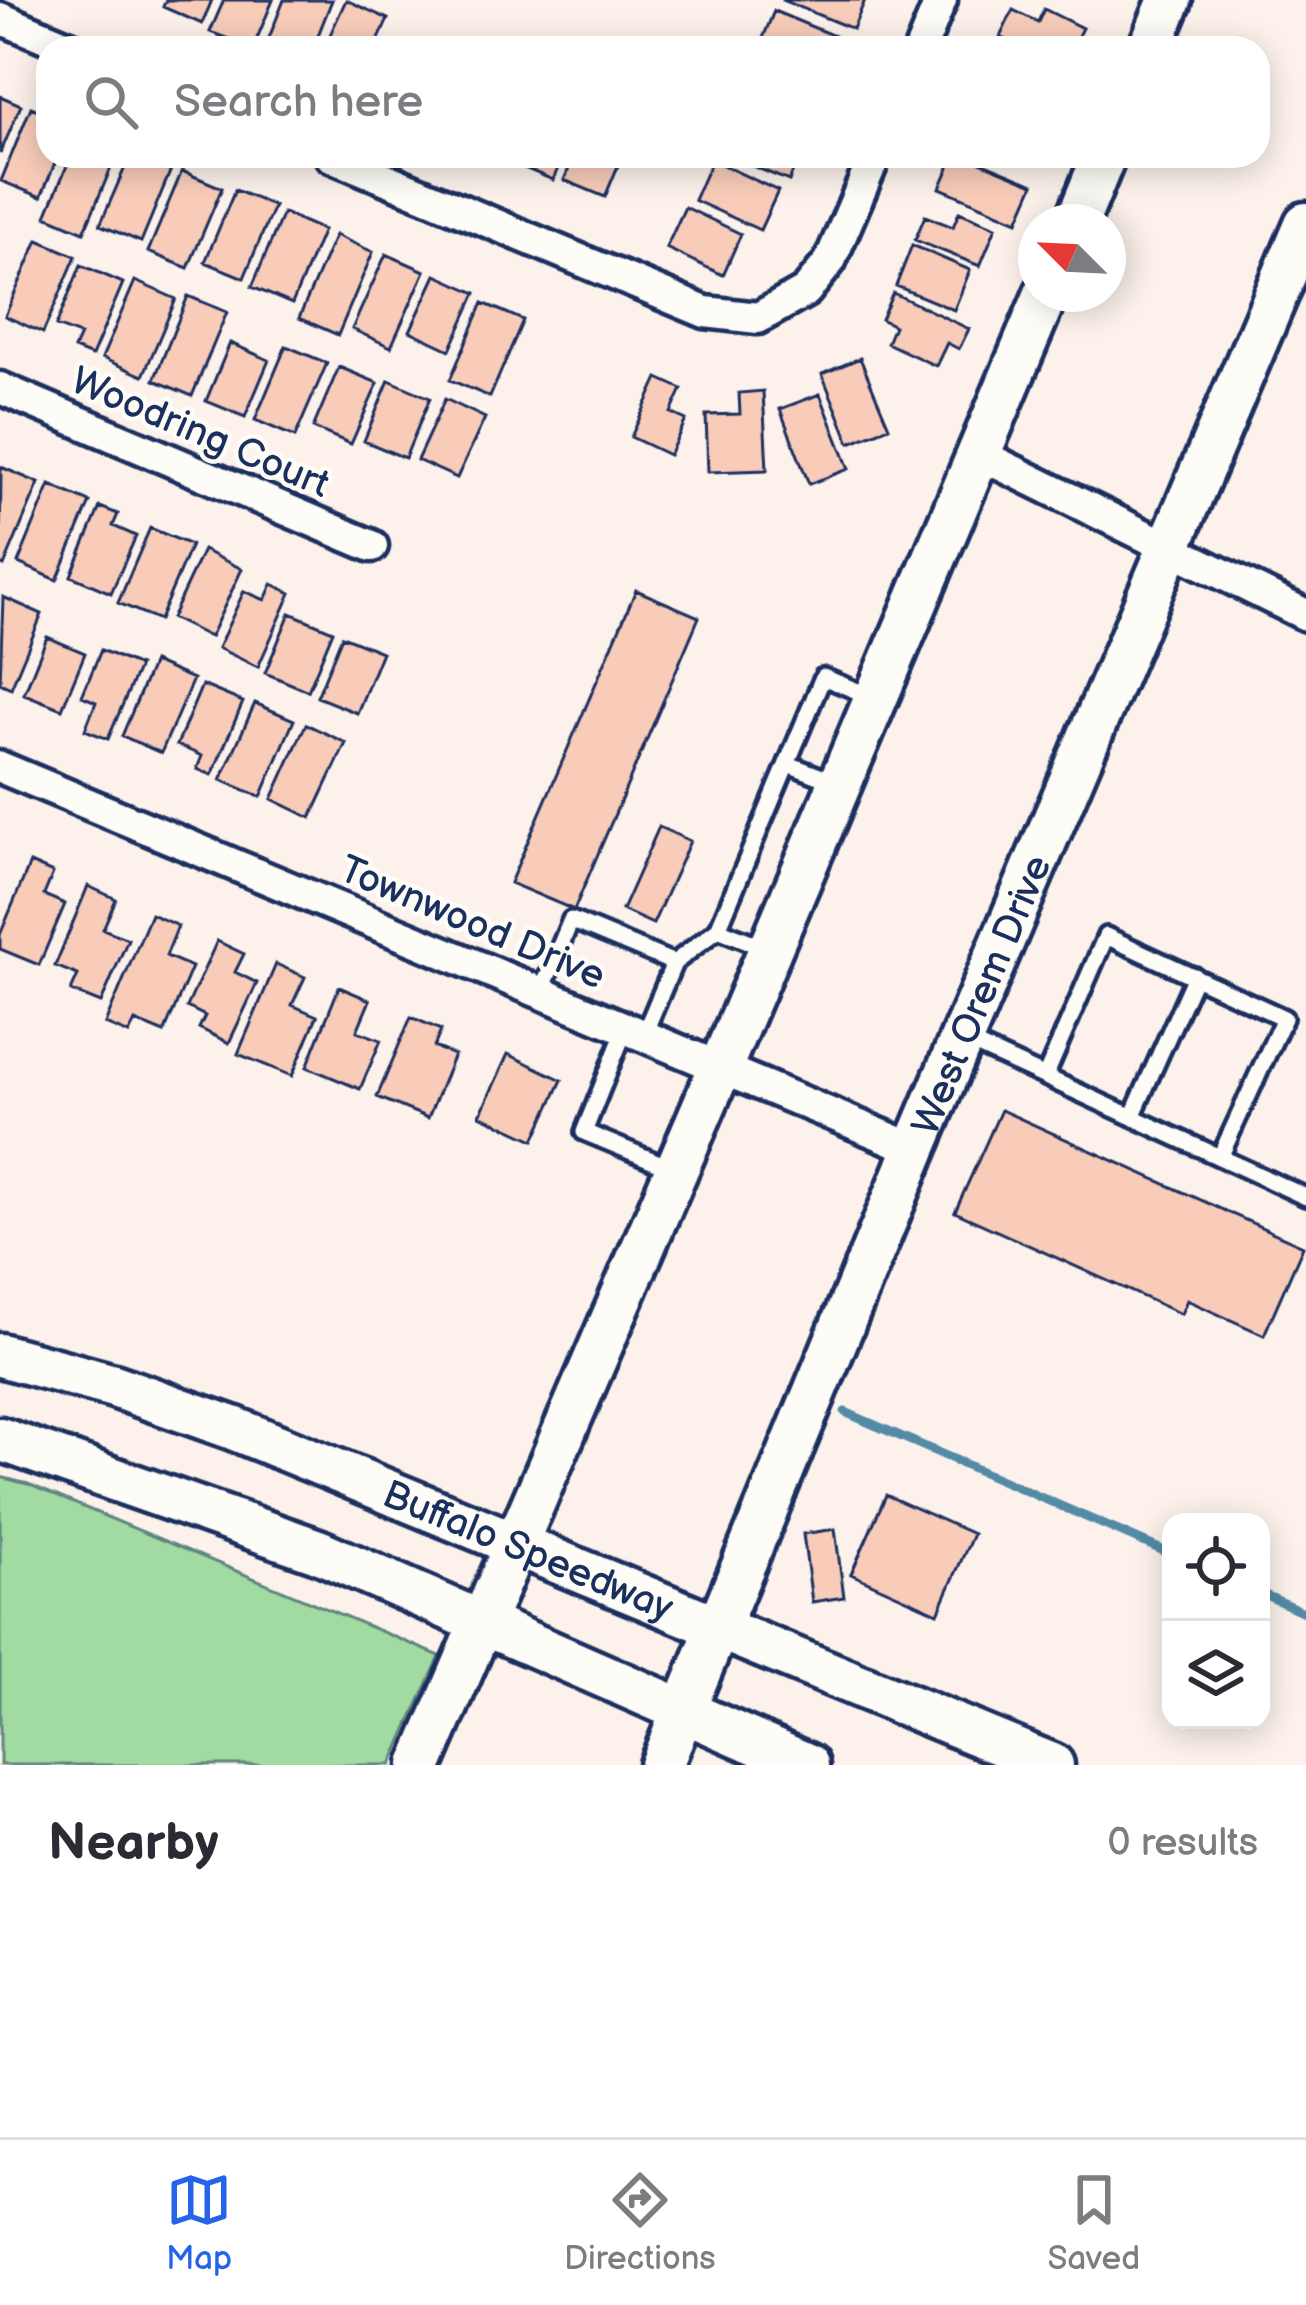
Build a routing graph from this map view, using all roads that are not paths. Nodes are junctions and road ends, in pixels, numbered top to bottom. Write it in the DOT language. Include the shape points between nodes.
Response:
graph roads {
  1 [pos="941,0"];
  2 [pos="1170,0"];
  3 [pos="0,18"];
  4 [pos="43,36"];
  5 [pos="926,36"];
  6 [pos="1155,36"];
  7 [pos="360,168"];
  8 [pos="870,168"];
  9 [pos="1099,168"];
  10 [pos="1084,204"];
  11 [pos="1306,224"];
  12 [pos="1038,312"];
  13 [pos="0,388"];
  14 [pos="979,454"];
  15 [pos="372,547"];
  16 [pos="1171,550"];
  17 [pos="1306,616"];
  18 [pos="876,699"];
  19 [pos="788,764"];
  20 [pos="0,767"];
  21 [pos="840,784"];
  22 [pos="718,929"];
  23 [pos="770,950"];
  24 [pos="674,963"];
  25 [pos="1195,976"];
  26 [pos="542,992"];
  27 [pos="635,1030"];
  28 [pos="962,1038"];
  29 [pos="722,1066"];
  30 [pos="1045,1076"];
  31 [pos="1132,1117"];
  32 [pos="915,1149"];
  33 [pos="1220,1157"];
  34 [pos="676,1171"];
  35 [pos="1306,1197"];
  36 [pos="2,1363"];
  37 [pos="0,1439"];
  38 [pos="515,1541"];
  39 [pos="480,1624"];
  40 [pos="719,1629"];
  41 [pos="683,1712"];
  42 [pos="759,1755"];
  43 [pos="421,1765"];
  44 [pos="661,1765"];
  45 [pos="807,1765"];
  46 [pos="1052,1765"];
  1 -- 5 [label="street"];
  2 -- 6 [label="main road"];
  3 -- 4 [label="street"];
  7 -- 8 [label="street" via="705,312 758,318 806,291 830,261"];
  9 -- 10 [label="main road"];
  11 -- 16 [label="main road, West Orem Drive"];
  12 -- 14 [label="main road"];
  13 -- 15 [label="street, Woodring Court"];
  14 -- 16 [label="street"];
  14 -- 18 [label="main road"];
  16 -- 17 [label="street"];
  16 -- 28 [label="main road, West Orem Drive"];
  18 -- 19 [label="lane" via="823,677"];
  18 -- 21 [label="main road"];
  19 -- 21 [label="lane"];
  19 -- 22 [label="lane"];
  20 -- 26 [label="street, Townwood Drive"];
  21 -- 23 [label="main road"];
  22 -- 23 [label="lane"];
  22 -- 24 [label="lane"];
  23 -- 29 [label="main road"];
  24 -- 26 [label="lane" via="571,920"];
  24 -- 27 [label="lane"];
  25 -- 30 [label="lane" via="1106,936"];
  25 -- 31 [label="lane"];
  25 -- 33 [label="lane" via="1284,1018"];
  26 -- 27 [label="street, Townwood Drive"];
  27 -- 29 [label="street, Townwood Drive"];
  27 -- 34 [label="lane" via="584,1132"];
  28 -- 30 [label="lane"];
  28 -- 32 [label="main road, West Orem Drive"];
  29 -- 32 [label="street, Townwood Drive"];
  29 -- 34 [label="main road"];
  30 -- 31 [label="lane"];
  31 -- 33 [label="lane"];
  32 -- 40 [label="main road, West Orem Drive"];
  33 -- 35 [label="lane"];
  34 -- 38 [label="main road"];
  36 -- 38 [label="main road, Buffalo Speedway" via="114,1386 233,1427"];
  37 -- 39 [label="main road" via="318,1551"];
  38 -- 39 [label="main road"];
  38 -- 40 [label="main road, Buffalo Speedway"];
  39 -- 41 [label="main road"];
  39 -- 43 [label="main road"];
  40 -- 41 [label="main road, West Orem Drive"];
  40 -- 46 [label="main road, Buffalo Speedway"];
  41 -- 42 [label="main road"];
  41 -- 44 [label="main road, West Orem Drive"];
  42 -- 45 [label="main road"];
}
